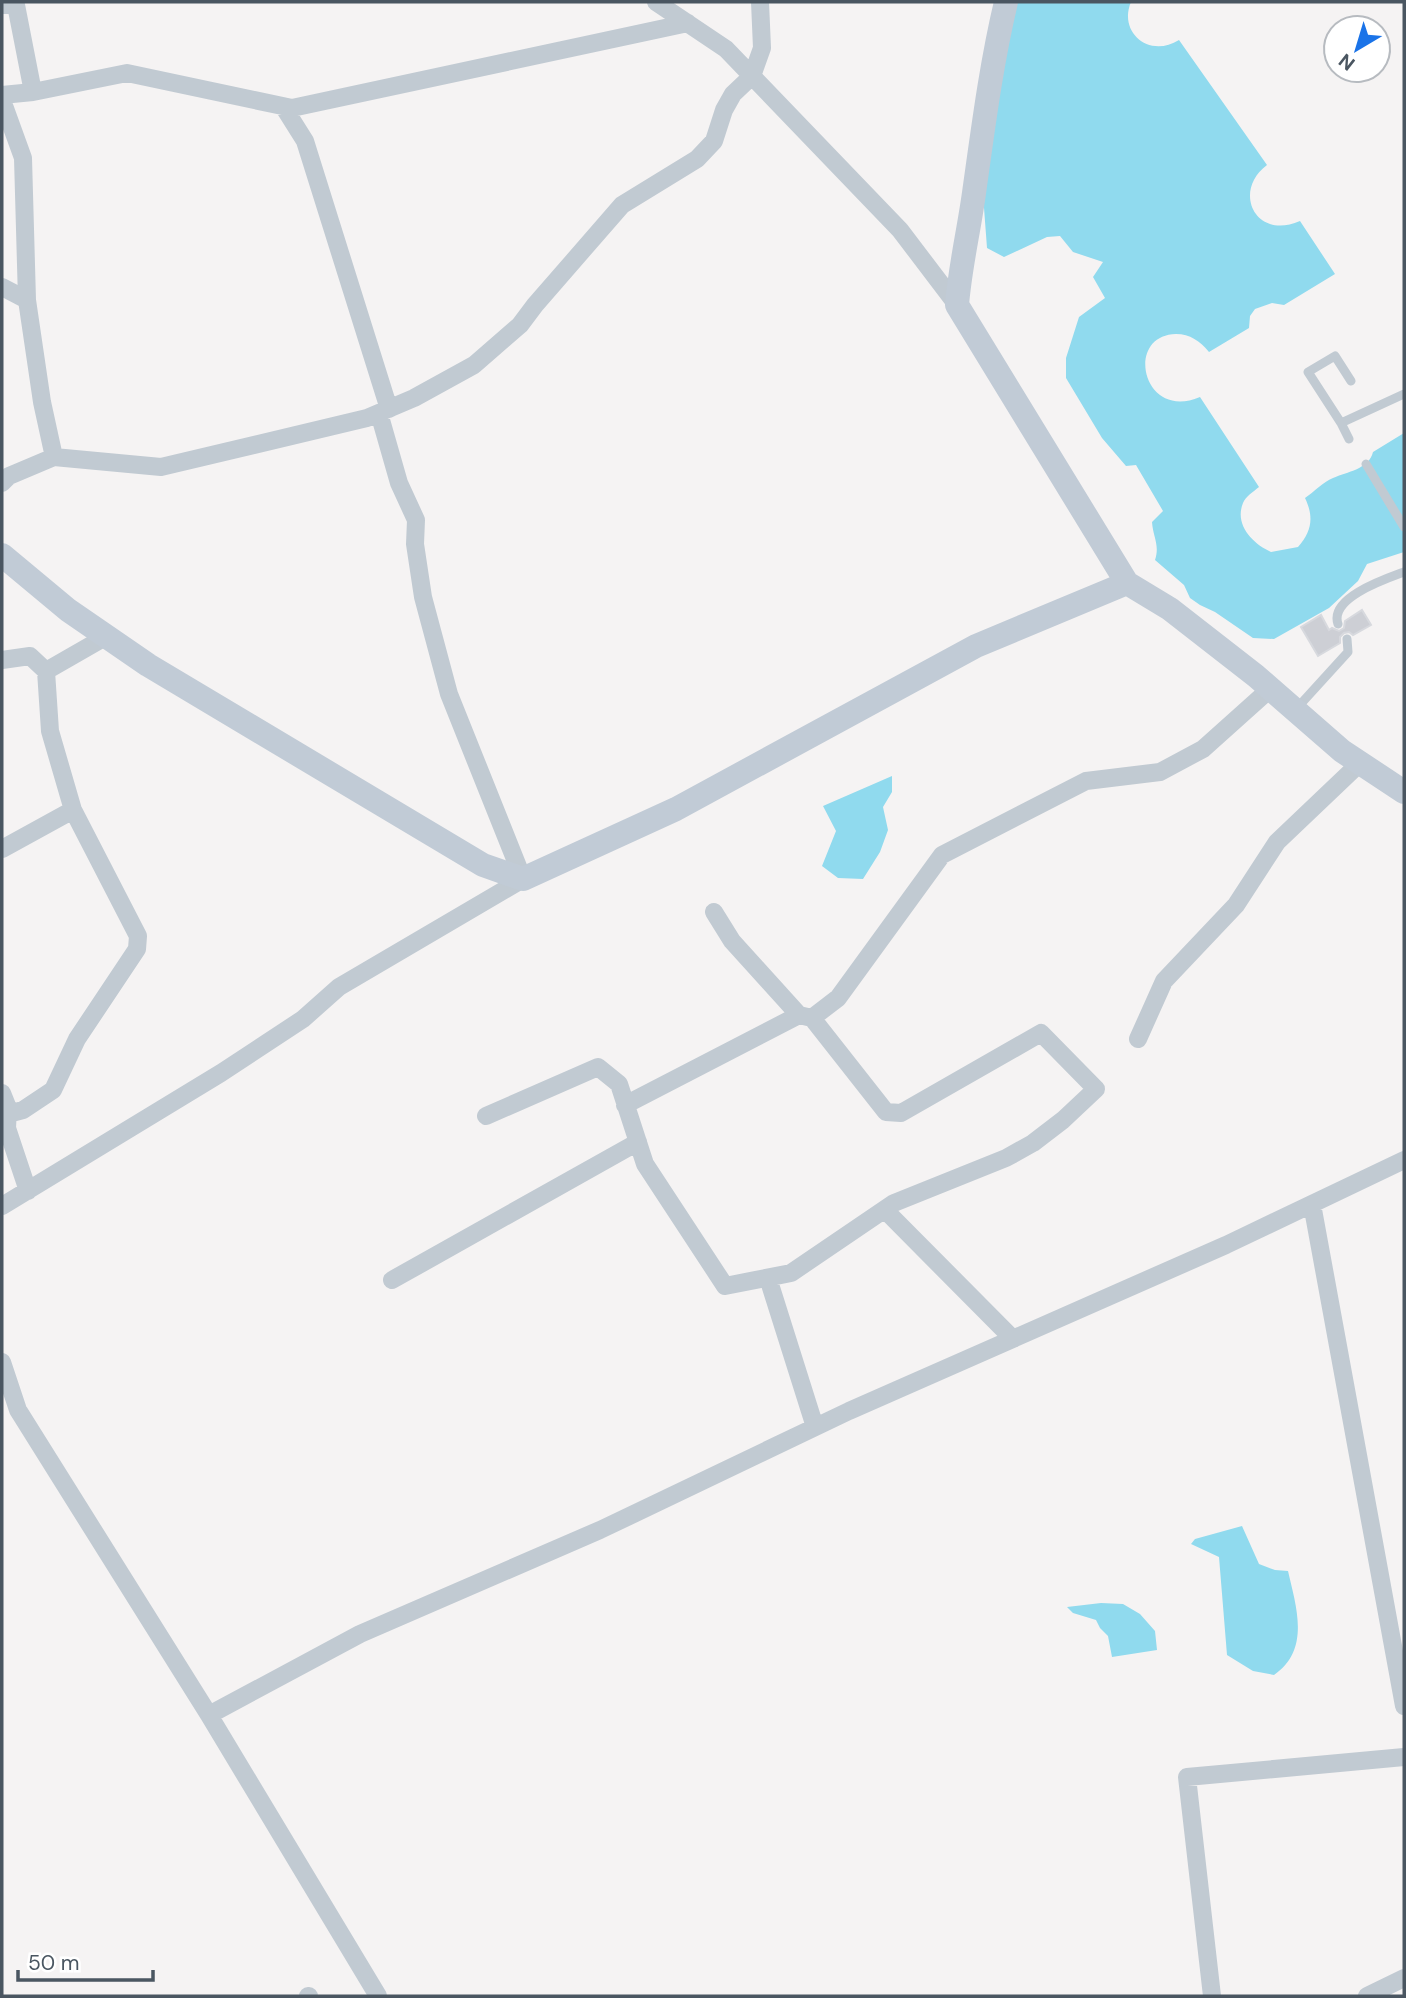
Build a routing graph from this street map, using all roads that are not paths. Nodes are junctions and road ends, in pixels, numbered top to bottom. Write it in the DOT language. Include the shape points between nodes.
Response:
graph roads {
  1 [pos="656,2"];
  2 [pos="760,2"];
  3 [pos="1006,2"];
  4 [pos="2,5"];
  5 [pos="688,23"];
  6 [pos="752,76"];
  7 [pos="33,92"];
  8 [pos="2,97"];
  9 [pos="283,106"];
  10 [pos="2,287"];
  11 [pos="27,300"];
  12 [pos="957,305"];
  13 [pos="1351,381"];
  14 [pos="1404,394"];
  15 [pos="384,411"];
  16 [pos="1340,423"];
  17 [pos="1349,439"];
  18 [pos="54,457"];
  19 [pos="1367,467"];
  20 [pos="2,483"];
  21 [pos="1404,527"];
  22 [pos="2,555"];
  23 [pos="1404,572"];
  24 [pos="1127,583"];
  25 [pos="1338,624"];
  26 [pos="107,636"];
  27 [pos="1347,639"];
  28 [pos="2,660"];
  29 [pos="46,671"];
  30 [pos="1270,689"];
  31 [pos="1295,710"];
  32 [pos="1360,763"];
  33 [pos="1404,792"];
  34 [pos="73,810"];
  35 [pos="2,849"];
  36 [pos="523,879"];
  37 [pos="714,912"];
  38 [pos="806,1017"];
  39 [pos="1138,1039"];
  40 [pos="2,1093"];
  41 [pos="625,1105"];
  42 [pos="8,1114"];
  43 [pos="486,1116"];
  44 [pos="638,1142"];
  45 [pos="1404,1160"];
  46 [pos="28,1191"];
  47 [pos="1312,1204"];
  48 [pos="2,1206"];
  49 [pos="885,1210"];
  50 [pos="768,1278"];
  51 [pos="392,1280"];
  52 [pos="1013,1339"];
  53 [pos="2,1363"];
  54 [pos="816,1427"];
  55 [pos="1404,1706"];
  56 [pos="209,1715"];
  57 [pos="1404,1758"];
  58 [pos="1404,1978"];
  59 [pos="378,1996"];
  60 [pos="1212,1996"];
  61 [pos="1367,1996"];
  1 -- 5 [label="street"];
  2 -- 6 [label="street" via="762,48"];
  3 -- 12 [label="main road"];
  4 -- 7 [label="street" via="16,5"];
  5 -- 6 [label="street" via="726,49"];
  5 -- 9 [label="street" via="292,108"];
  6 -- 12 [label="street" via="900,230"];
  6 -- 15 [label="street" via="733,94 714,141 697,159 622,205 520,326 474,365"];
  7 -- 8 [label="street"];
  7 -- 9 [label="street" via="127,73"];
  8 -- 11 [label="street" via="23,158"];
  9 -- 15 [label="street" via="306,141"];
  10 -- 11 [label="street"];
  11 -- 18 [label="street"];
  12 -- 24 [label="main road"];
  13 -- 16 [label="lane" via="1335,356 1308,372"];
  14 -- 16 [label="lane"];
  15 -- 18 [label="street" via="161,467"];
  15 -- 36 [label="street" via="399,483 416,520 423,597 449,694"];
  16 -- 17 [label="lane"];
  18 -- 20 [label="street"];
  19 -- 21 [label="lane"];
  22 -- 26 [label="main road"];
  23 -- 25 [label="lane" via="1368,586 1347,602 1335,616"];
  24 -- 30 [label="main road" via="1170,609"];
  24 -- 36 [label="main road" via="975,646 676,809"];
  26 -- 29 [label="street"];
  26 -- 36 [label="main road" via="483,865"];
  27 -- 31 [label="lane" via="1348,652"];
  28 -- 29 [label="street" via="30,656"];
  29 -- 34 [label="street" via="50,731"];
  30 -- 31 [label="main road"];
  30 -- 38 [label="street" via="1203,748 1160,772 1086,781 942,855 838,998"];
  31 -- 32 [label="main road"];
  32 -- 33 [label="main road"];
  32 -- 39 [label="street" via="1277,842 1236,905 1164,981"];
  34 -- 35 [label="street"];
  34 -- 42 [label="street" via="138,936 137,948 77,1039 53,1090 23,1110"];
  36 -- 46 [label="street" via="339,987 303,1018 221,1073"];
  37 -- 38 [label="street" via="732,941"];
  38 -- 41 [label="street"];
  38 -- 49 [label="street" via="886,1112 901,1114 1041,1033 1096,1089 1033,1143"];
  40 -- 42 [label="street"];
  41 -- 43 [label="street" via="619,1084 598,1067"];
  41 -- 44 [label="street"];
  42 -- 46 [label="street" via="7,1128"];
  44 -- 50 [label="street" via="645,1164 725,1286"];
  44 -- 51 [label="street"];
  45 -- 47 [label="street"];
  46 -- 48 [label="street"];
  47 -- 52 [label="street"];
  47 -- 55 [label="street"];
  49 -- 50 [label="street" via="791,1273"];
  49 -- 52 [label="street"];
  50 -- 54 [label="street"];
  52 -- 54 [label="street"];
  53 -- 56 [label="street" via="18,1410"];
  54 -- 56 [label="street" via="600,1530 360,1634"];
  56 -- 59 [label="street"];
  57 -- 60 [label="street" via="1186,1777"];
  58 -- 61 [label="street"];
}
